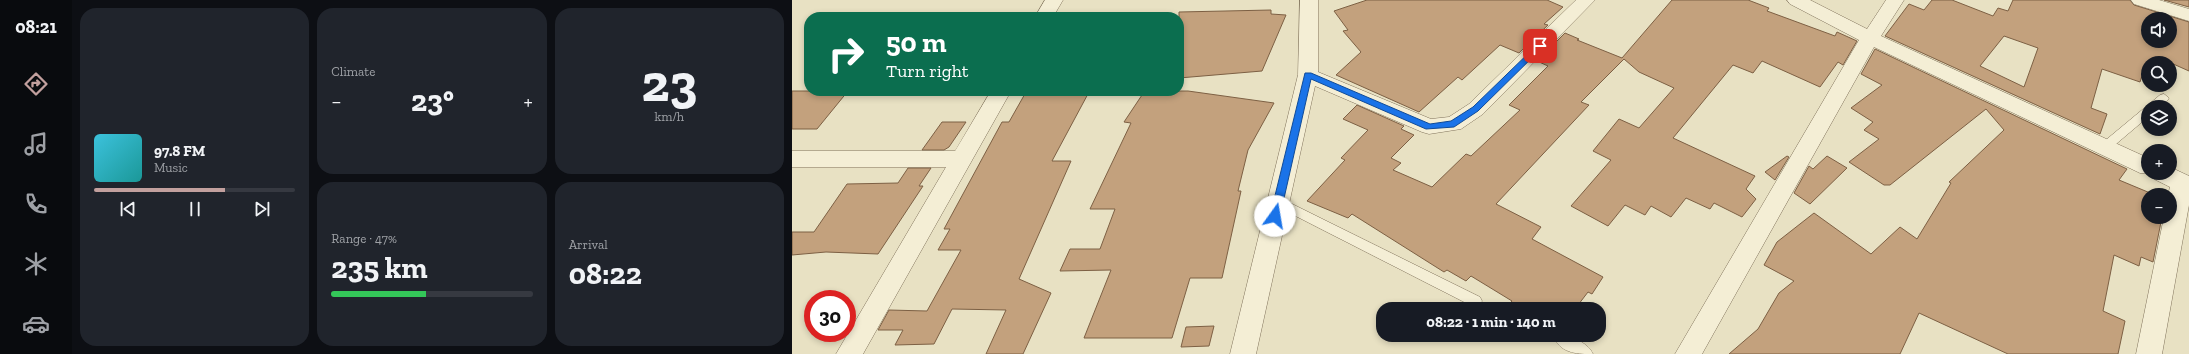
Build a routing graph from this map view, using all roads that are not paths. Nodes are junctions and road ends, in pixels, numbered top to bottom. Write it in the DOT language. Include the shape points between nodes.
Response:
graph roads {
  1 [pos="1054,0"];
  2 [pos="1309,0"];
  3 [pos="1586,0"];
  4 [pos="1796,0"];
  5 [pos="1895,0"];
  6 [pos="2140,0"];
  7 [pos="1047,12"];
  8 [pos="2189,15"];
  9 [pos="1870,38"];
  10 [pos="1308,75"];
  11 [pos="999,96"];
  12 [pos="2164,98"];
  13 [pos="2162,100"];
  14 [pos="2141,117"];
  15 [pos="2105,147"];
  16 [pos="792,159"];
  17 [pos="962,159"];
  18 [pos="2141,164"];
  19 [pos="2178,181"];
  20 [pos="1278,202"];
  21 [pos="1475,301"];
  22 [pos="1567,342"];
  23 [pos="849,354"];
  24 [pos="1242,354"];
  25 [pos="1586,354"];
  26 [pos="1688,354"];
  27 [pos="2149,354"];
  1 -- 7 [label="street"];
  2 -- 10 [label="street"];
  3 -- 10 [label="street" via="1476,109 1454,124 1429,127"];
  4 -- 9 [label="street"];
  5 -- 9 [label="street"];
  6 -- 8 [label="street"];
  9 -- 15 [label="street"];
  9 -- 26 [label="street"];
  10 -- 20 [label="street"];
  11 -- 17 [label="street"];
  12 -- 13 [label="lane"];
  14 -- 15 [label="lane"];
  15 -- 18 [label="street"];
  16 -- 17 [label="street"];
  17 -- 23 [label="street"];
  19 -- 27 [label="street"];
  20 -- 21 [label="lane"];
  20 -- 24 [label="street"];
  22 -- 25 [label="lane"];
}
